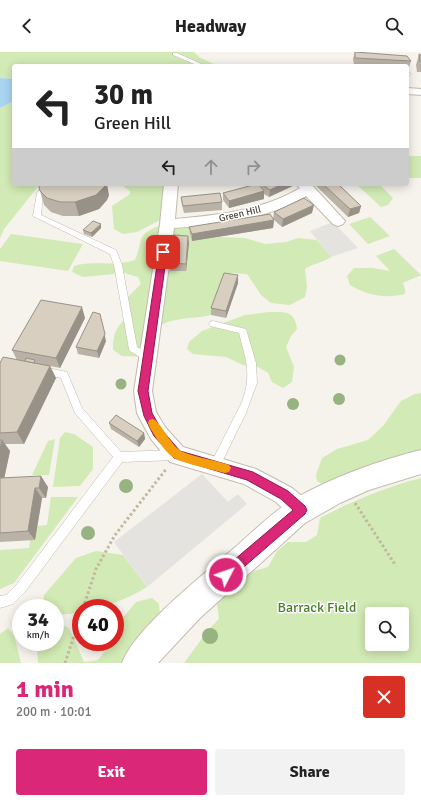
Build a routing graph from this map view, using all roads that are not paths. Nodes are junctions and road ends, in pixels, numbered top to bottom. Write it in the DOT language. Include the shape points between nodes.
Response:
graph roads {
  1 [pos="176,54"];
  2 [pos="198,64"];
  3 [pos="409,91"];
  4 [pos="421,92"];
  5 [pos="47,186"];
  6 [pos="171,186"];
  7 [pos="306,187"];
  8 [pos="338,221"];
  9 [pos="167,224"];
  10 [pos="213,324"];
  11 [pos="148,357"];
  12 [pos="36,370"];
  13 [pos="177,455"];
  14 [pos="119,456"];
  15 [pos="421,462"];
  16 [pos="215,465"];
  17 [pos="301,510"];
  18 [pos="0,602"];
  19 [pos="138,663"];
  1 -- 2 [label="lane"];
  3 -- 4 [label="street"];
  5 -- 11 [label="lane" via="40,193 37,216 113,252 118,265 134,349"];
  6 -- 9 [label="street"];
  7 -- 8 [label="street, Green Hill"];
  7 -- 9 [label="street, Green Hill" via="285,203 226,218"];
  9 -- 11 [label="street"];
  10 -- 16 [label="lane" via="243,331 252,366 252,383 246,402"];
  11 -- 13 [label="street" via="143,391 147,413 158,433"];
  12 -- 14 [label="lane" via="64,375 78,410"];
  13 -- 14 [label="lane"];
  13 -- 16 [label="street"];
  14 -- 18 [label="lane" via="21,588 8,600"];
  15 -- 17 [label="street" via="404,466 351,497 333,493"];
  16 -- 17 [label="street" via="272,487"];
  17 -- 19 [label="street" via="205,593 154,643"];
}
